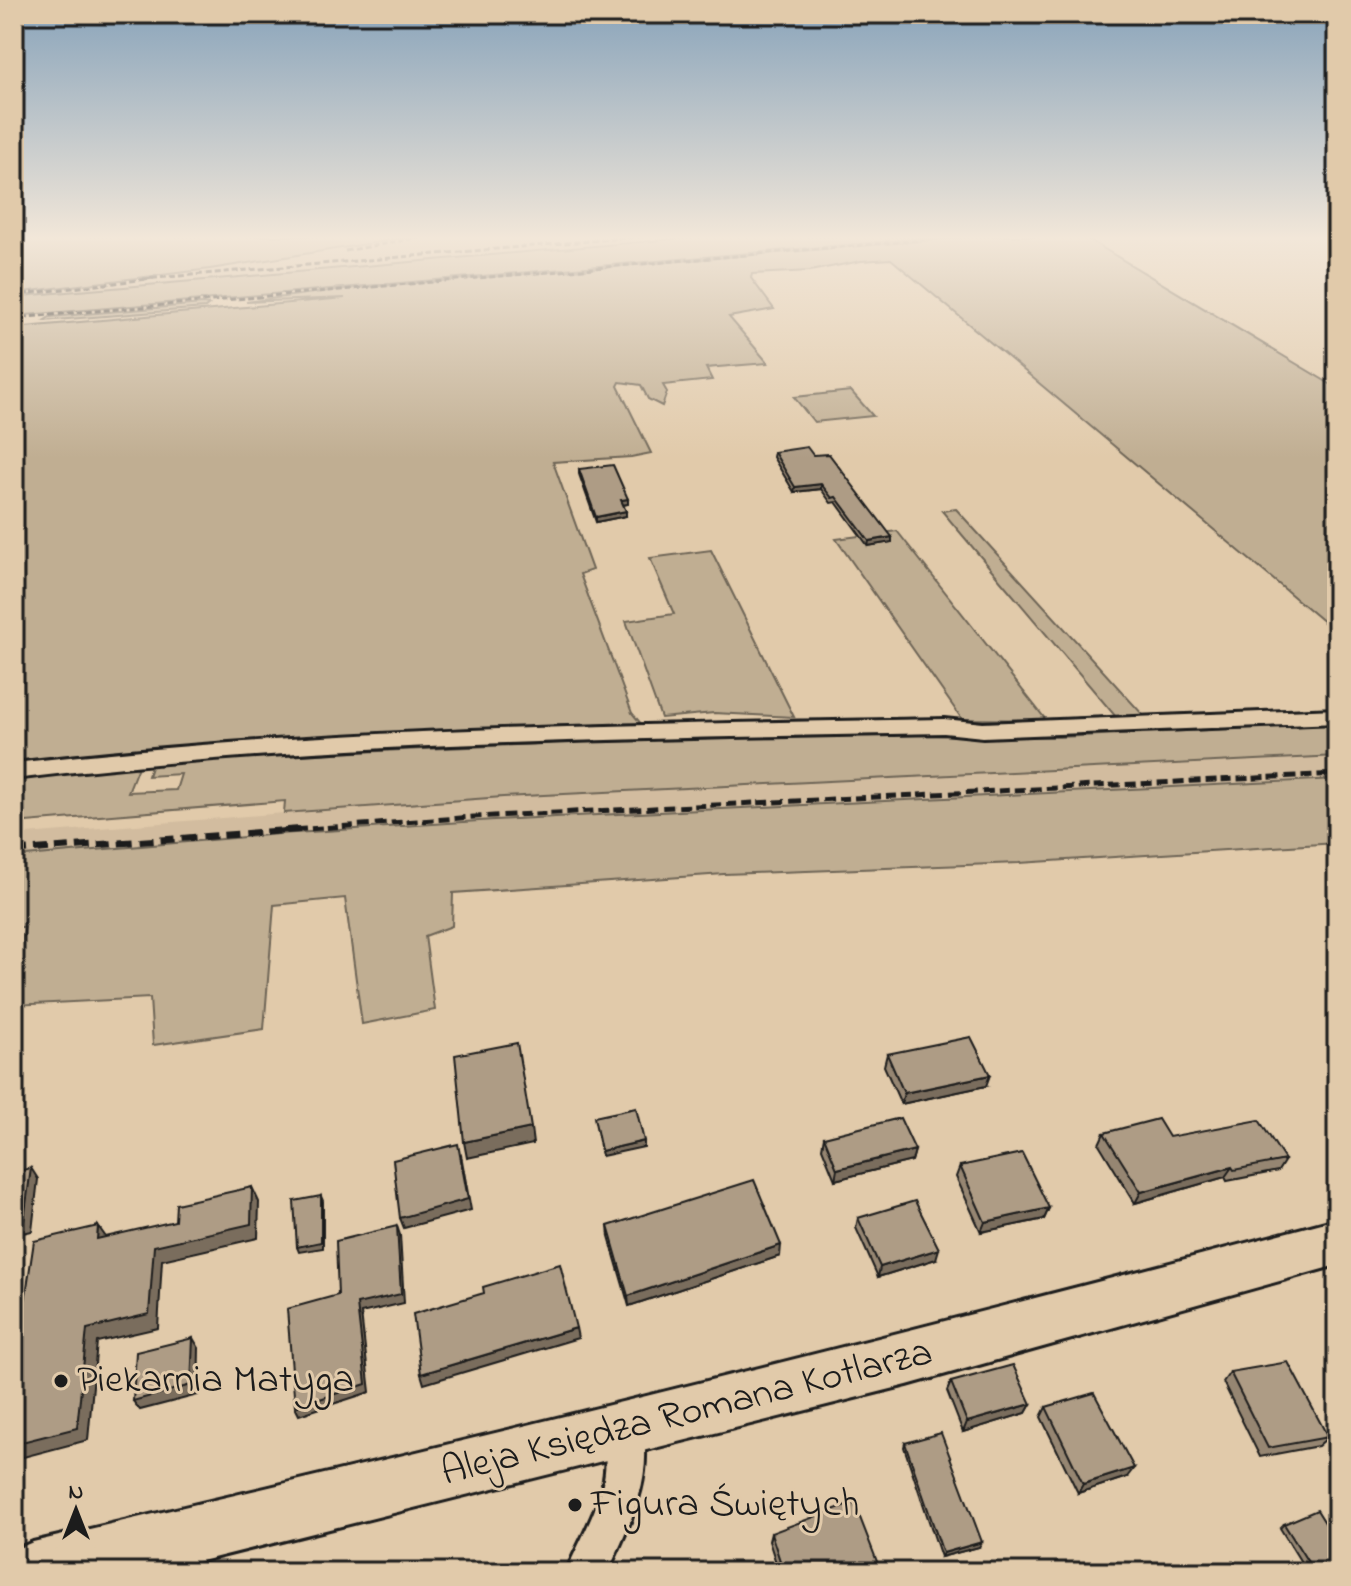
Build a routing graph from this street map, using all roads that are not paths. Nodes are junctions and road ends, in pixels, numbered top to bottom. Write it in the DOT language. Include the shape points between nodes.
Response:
graph roads {
  1 [pos="1337,716"];
  2 [pos="14,771"];
  3 [pos="1337,1242"];
  4 [pos="624,1431"];
  5 [pos="33,1572"];
  6 [pos="587,1572"];
  1 -- 2 [label="street" via="983,730 944,726 666,731 339,744"];
  3 -- 4 [label="street, Aleja Księdza Romana Kotlarza"];
  4 -- 5 [label="street, Aleja Księdza Romana Kotlarza"];
  4 -- 6 [label="street" via="624,1478"];
}
